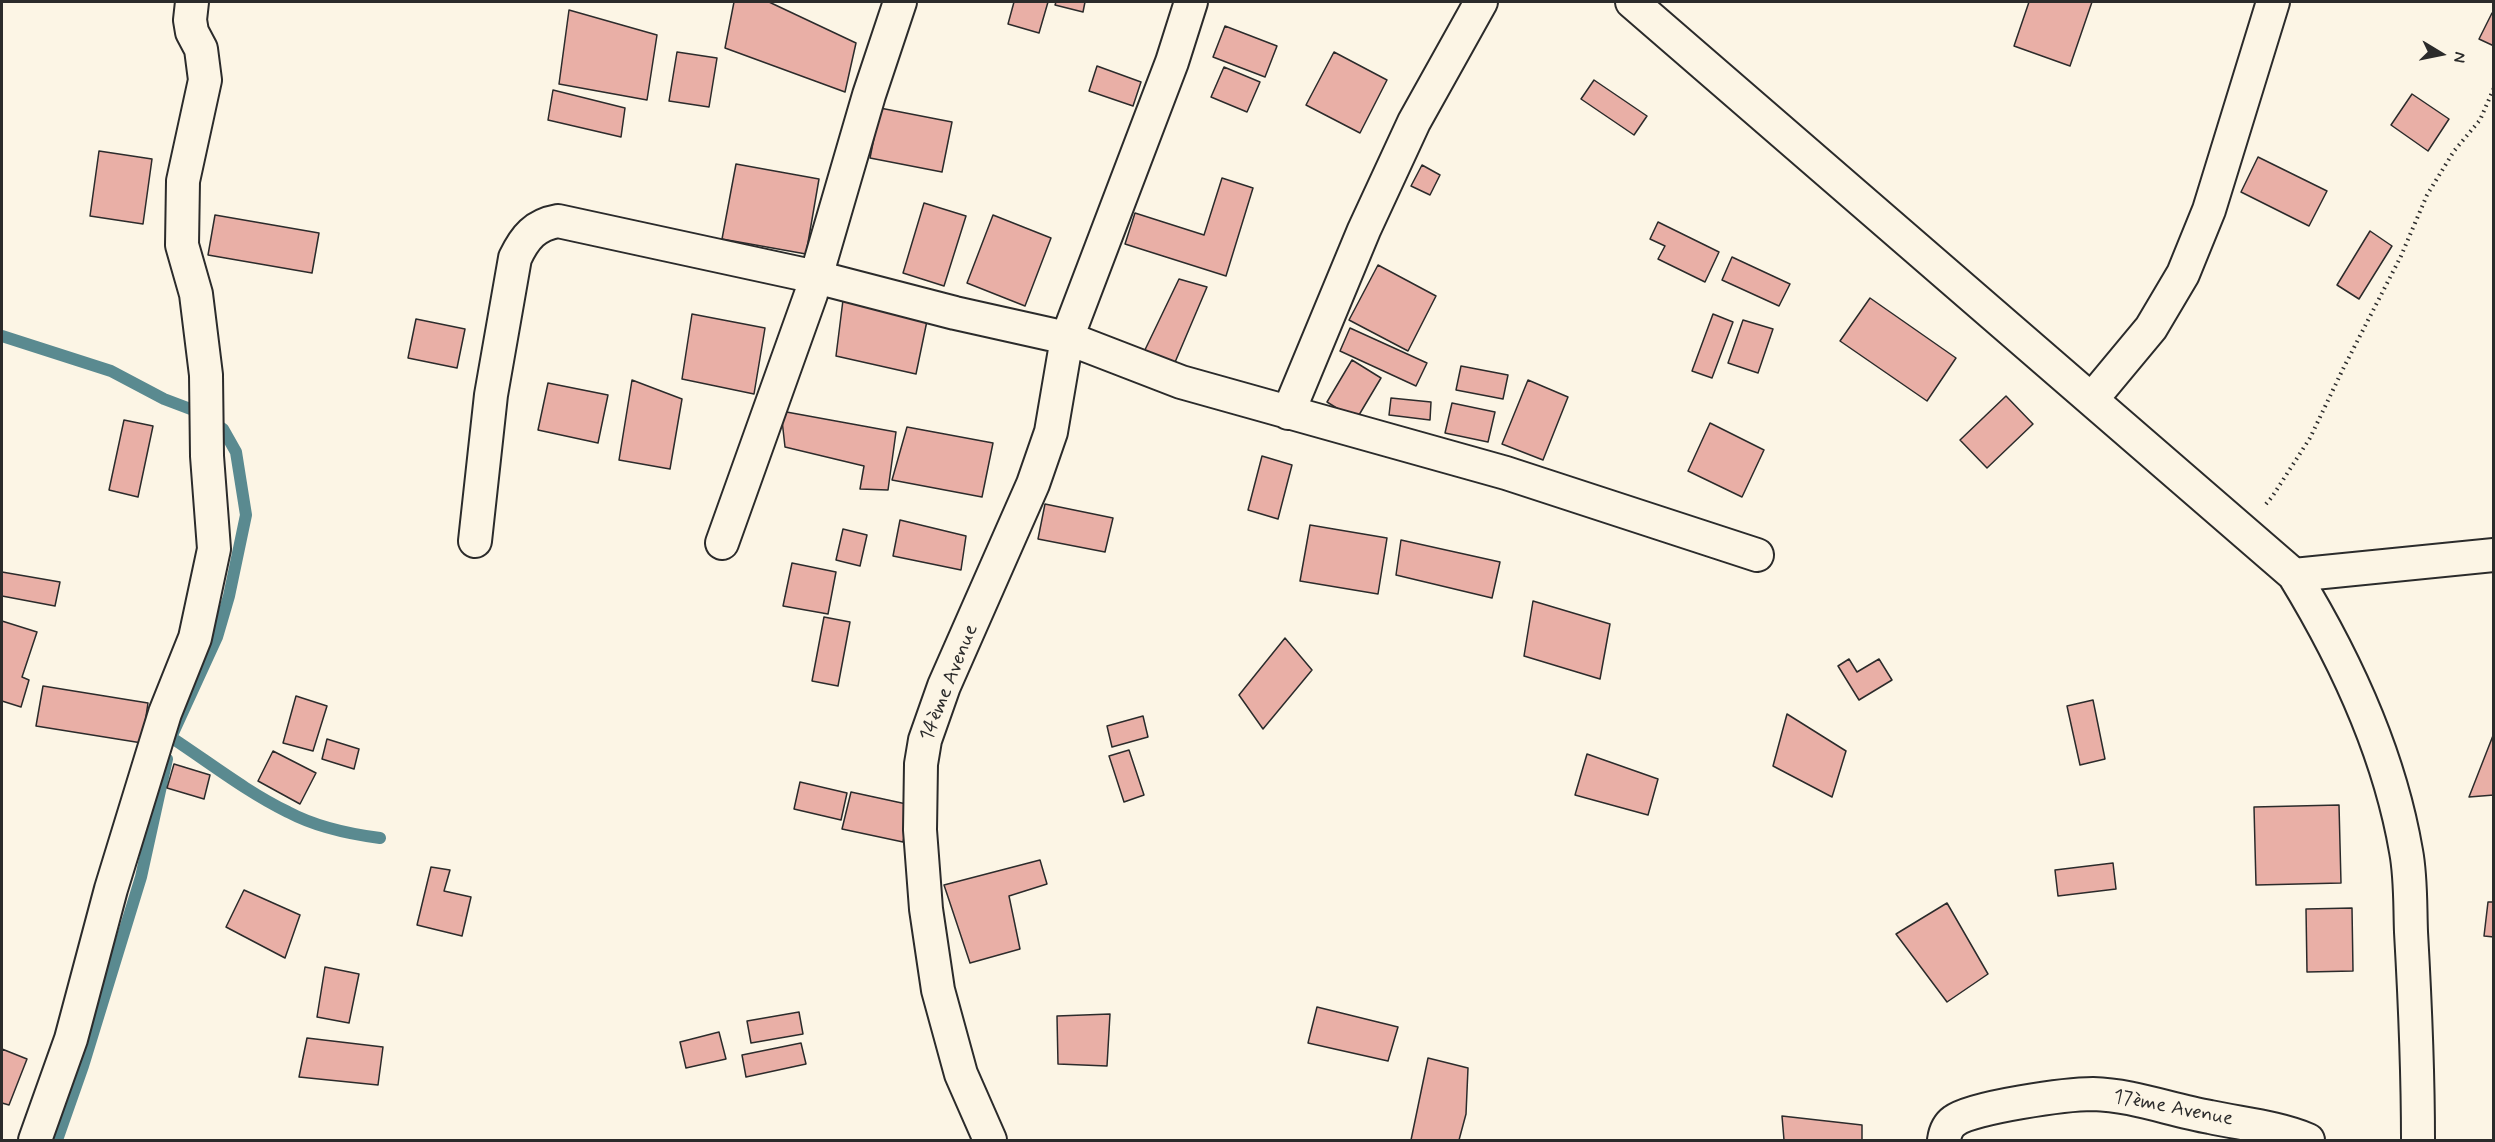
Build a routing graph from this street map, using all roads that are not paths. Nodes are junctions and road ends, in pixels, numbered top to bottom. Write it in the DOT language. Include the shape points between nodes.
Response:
graph roads {
  1 [pos="192,2"];
  2 [pos="900,2"];
  3 [pos="1191,2"];
  4 [pos="1481,2"];
  5 [pos="2273,2"];
  6 [pos="1637,3"];
  7 [pos="816,278"];
  8 [pos="1067,338"];
  9 [pos="2092,399"];
  10 [pos="1288,413"];
  11 [pos="475,541"];
  12 [pos="722,543"];
  13 [pos="1757,555"];
  14 [pos="2493,555"];
  15 [pos="2294,575"];
  16 [pos="35,1140"];
  17 [pos="990,1140"];
  18 [pos="1944,1140"];
  19 [pos="2308,1140"];
  20 [pos="2418,1140"];
  1 -- 16 [label="street" via="190,20 201,49 205,80 183,181 182,245 196,294 206,375 214,549 195,638 165,713 111,889 71,1039"];
  2 -- 7 [label="street"];
  3 -- 8 [label="street, 14ème Avenue" via="1168,73"];
  4 -- 10 [label="street" via="1414,122"];
  5 -- 9 [label="street" via="2209,210 2184,274 2151,328"];
  6 -- 9 [label="street"];
  7 -- 8 [label="street"];
  7 -- 11 [label="street" via="558,221 533,230 516,258 491,395"];
  7 -- 12 [label="street"];
  8 -- 10 [label="street" via="1181,382"];
  8 -- 17 [label="street, 14ème Avenue" via="1051,432 1033,484 944,686 921,764 920,830 938,990 961,1074"];
  9 -- 15 [label="street"];
  10 -- 13 [label="street" via="1506,473"];
  14 -- 15 [label="street"];
  15 -- 20 [label="street" via="2351,677 2400,816 2407,854 2418,1040"];
  18 -- 19 [label="street, 17ème Avenue" via="1946,1130 1955,1120 1987,1109 2093,1094 2138,1099"];
}
